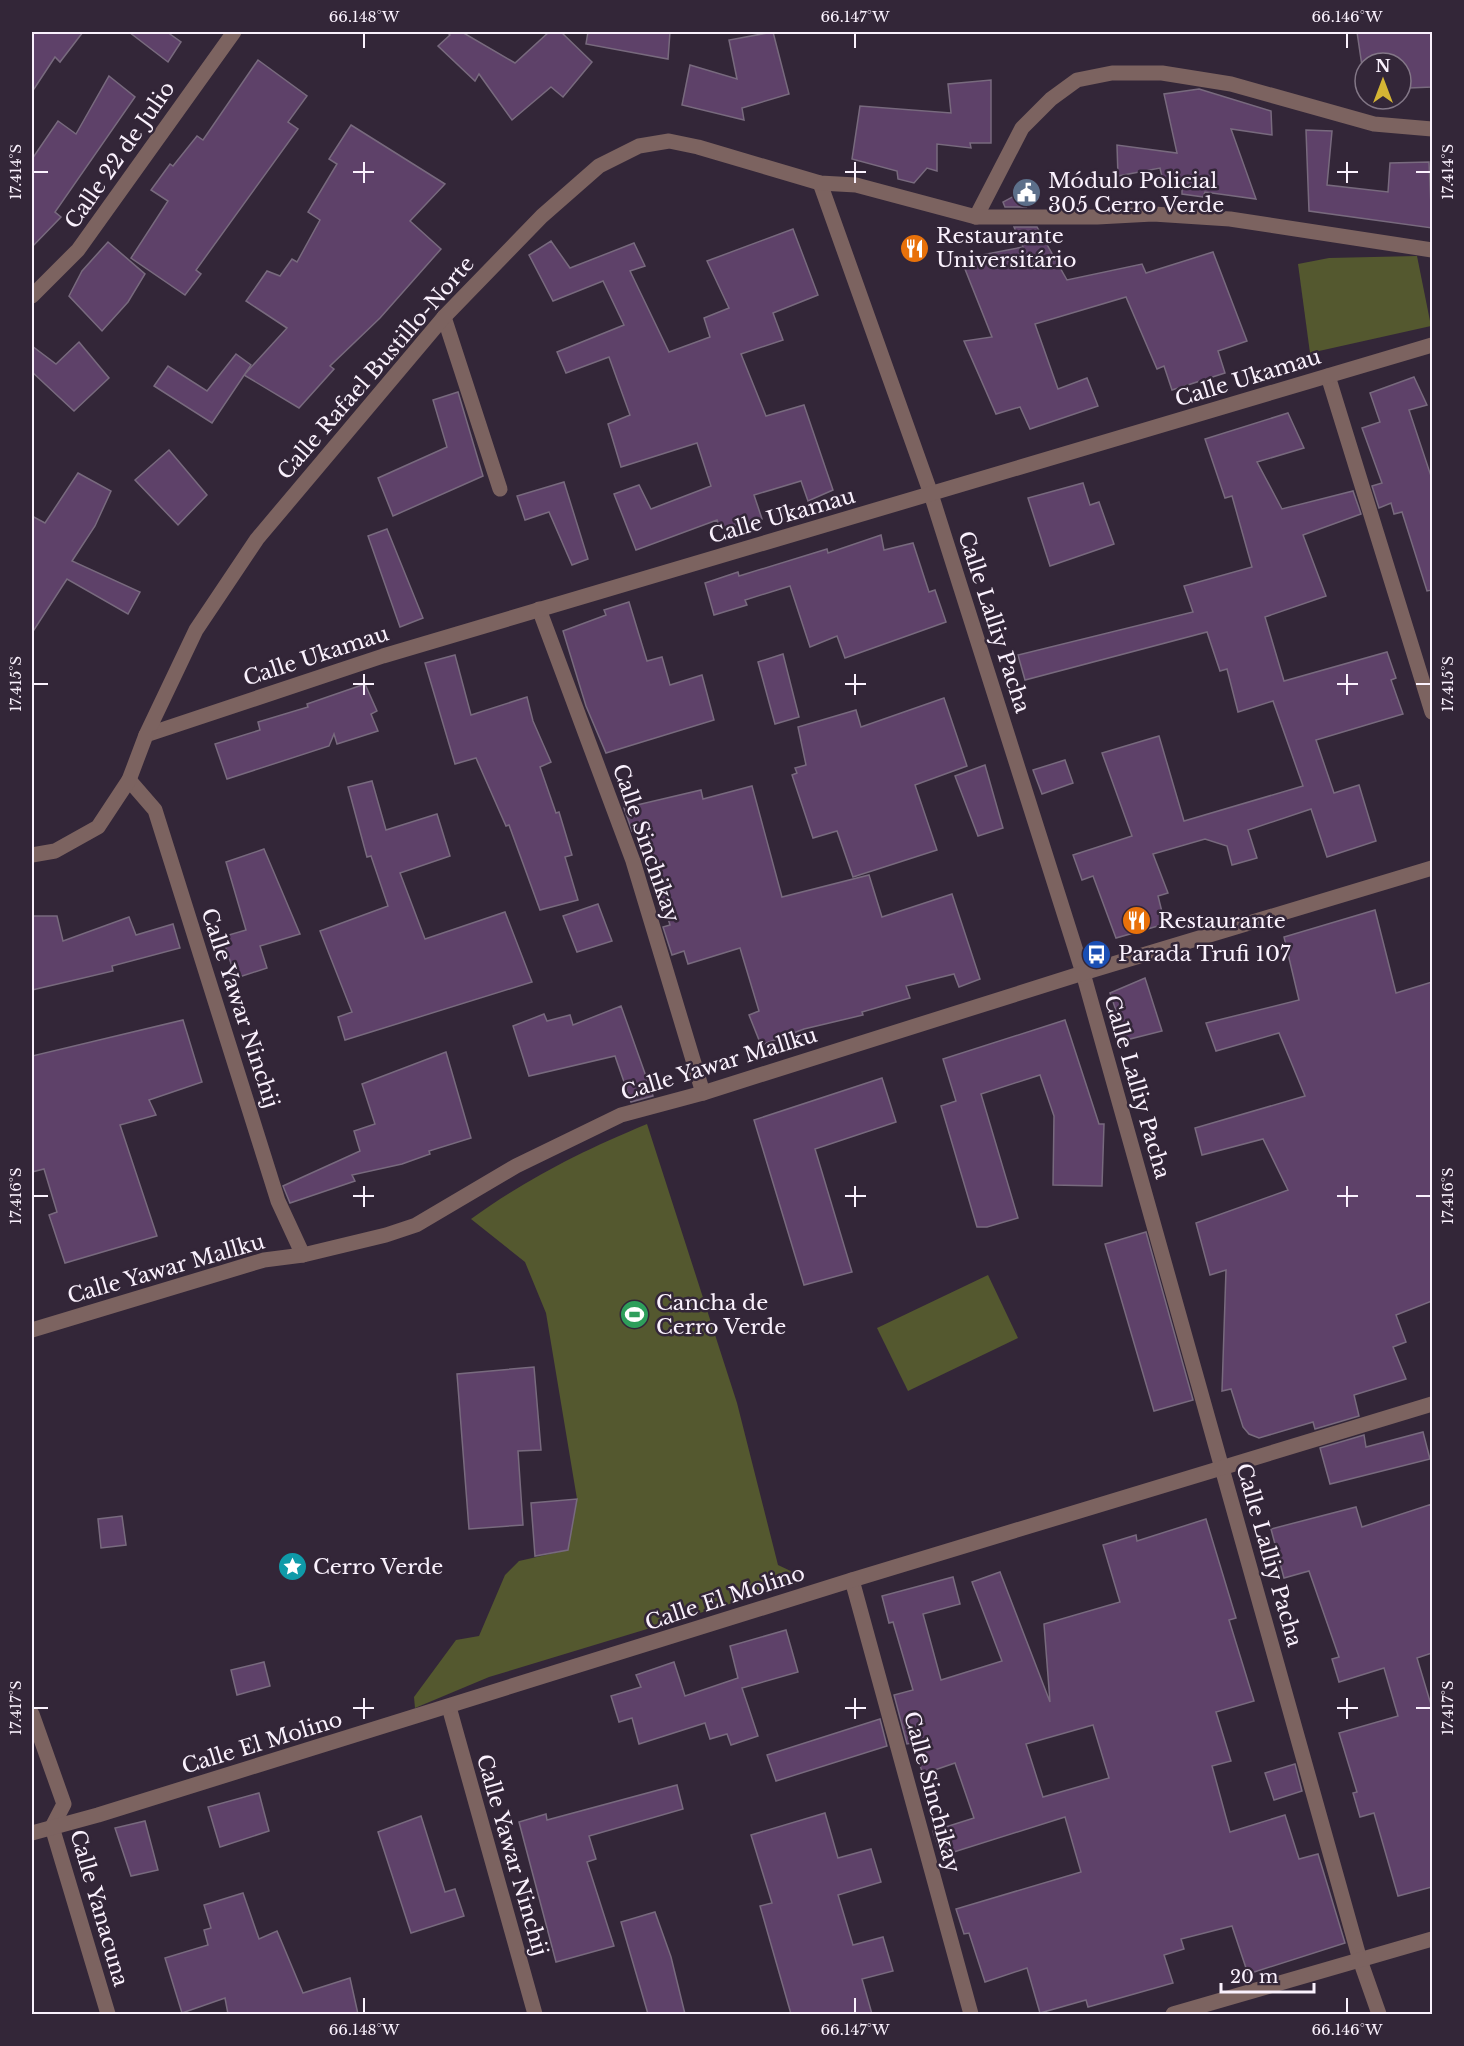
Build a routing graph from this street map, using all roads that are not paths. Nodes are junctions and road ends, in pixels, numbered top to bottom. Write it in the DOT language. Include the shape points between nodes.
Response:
graph roads {
  1 [pos="234,32"];
  2 [pos="1432,129"];
  3 [pos="820,183"];
  4 [pos="976,217"];
  5 [pos="1432,250"];
  6 [pos="32,296"];
  7 [pos="444,317"];
  8 [pos="1432,345"];
  9 [pos="1328,376"];
  10 [pos="500,489"];
  11 [pos="931,494"];
  12 [pos="539,609"];
  13 [pos="1432,712"];
  14 [pos="146,735"];
  15 [pos="129,780"];
  16 [pos="32,855"];
  17 [pos="1432,868"];
  18 [pos="1083,973"];
  19 [pos="703,1093"];
  20 [pos="303,1255"];
  21 [pos="32,1330"];
  22 [pos="1432,1404"];
  23 [pos="1222,1468"];
  24 [pos="852,1580"];
  25 [pos="449,1707"];
  26 [pos="32,1714"];
  27 [pos="52,1827"];
  28 [pos="32,1833"];
  29 [pos="1432,1939"];
  30 [pos="1360,1960"];
  31 [pos="108,2014"];
  32 [pos="535,2014"];
  33 [pos="971,2014"];
  34 [pos="1173,2014"];
  35 [pos="1379,2014"];
  1 -- 6 [label="street, Calle 22 de Julio" via="78,250"];
  2 -- 4 [label="street" via="1374,124 1231,84 1162,74 1112,73 1077,80 1022,128"];
  3 -- 4 [label="street, Calle Rafael Bustillo-Norte" via="856,185"];
  3 -- 7 [label="street, Calle Rafael Bustillo-Norte" via="669,141 639,146 599,166 583,180 542,216"];
  3 -- 11 [label="street, Calle Lalliy Pacha"];
  4 -- 5 [label="street, Calle Rafael Bustillo-Norte" via="1153,214 1230,219"];
  7 -- 10 [label="street"];
  7 -- 14 [label="street, Calle Rafael Bustillo-Norte" via="257,539 196,630"];
  8 -- 9 [label="street, Calle Ukamau"];
  9 -- 11 [label="street, Calle Ukamau"];
  9 -- 13 [label="street"];
  11 -- 12 [label="street, Calle Ukamau"];
  11 -- 18 [label="street, Calle Lalliy Pacha"];
  12 -- 14 [label="street, Calle Ukamau"];
  12 -- 19 [label="street, Calle Sinchikay" via="633,861"];
  14 -- 15 [label="street, Calle Rafael Bustillo-Norte"];
  15 -- 16 [label="street, Calle Rafael Bustillo-Norte" via="98,827 55,851"];
  15 -- 20 [label="street, Calle Yawar Ninchij" via="155,810 278,1202"];
  17 -- 18 [label="street, Calle Yawar Mallku"];
  18 -- 19 [label="street, Calle Yawar Mallku"];
  18 -- 23 [label="street, Calle Lalliy Pacha"];
  19 -- 20 [label="street, Calle Yawar Mallku" via="621,1115 516,1166 416,1224"];
  20 -- 21 [label="street, Calle Yawar Mallku" via="264,1260"];
  22 -- 23 [label="street, Calle El Molino"];
  23 -- 24 [label="street, Calle El Molino"];
  23 -- 30 [label="street, Calle Lalliy Pacha"];
  24 -- 25 [label="street, Calle El Molino"];
  24 -- 33 [label="street, Calle Sinchikay"];
  25 -- 27 [label="street, Calle El Molino"];
  25 -- 32 [label="street, Calle Yawar Ninchij"];
  26 -- 27 [label="street, Calle Yanacuna" via="64,1804"];
  27 -- 28 [label="street, Calle El Molino"];
  27 -- 31 [label="street, Calle Yanacuna"];
  29 -- 30 [label="street"];
  30 -- 34 [label="street"];
  30 -- 35 [label="street, Calle Lalliy Pacha"];
}
